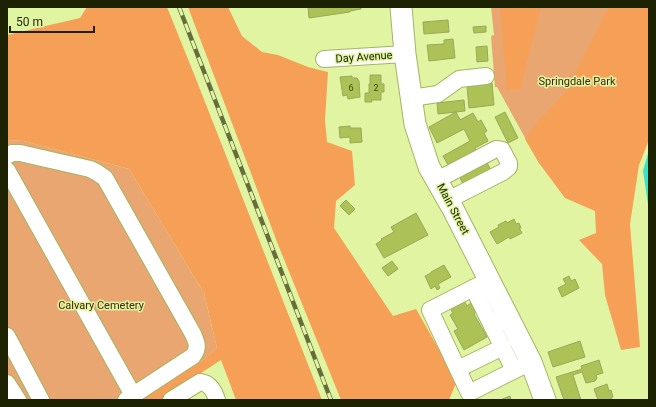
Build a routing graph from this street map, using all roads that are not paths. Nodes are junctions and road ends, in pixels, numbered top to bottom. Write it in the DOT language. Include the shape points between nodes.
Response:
graph roads {
  1 [pos="401,7"];
  2 [pos="404,54"];
  3 [pos="324,59"];
  4 [pos="486,76"];
  5 [pos="411,98"];
  6 [pos="7,156"];
  7 [pos="7,170"];
  8 [pos="437,180"];
  9 [pos="448,200"];
  10 [pos="481,284"];
  11 [pos="500,322"];
  12 [pos="7,336"];
  13 [pos="503,347"];
  14 [pos="523,366"];
  15 [pos="458,369"];
  16 [pos="7,383"];
  17 [pos="129,398"];
  18 [pos="18,400"];
  19 [pos="41,400"];
  20 [pos="171,400"];
  21 [pos="217,400"];
  22 [pos="545,400"];
  1 -- 2 [label="main road, Main Street"];
  2 -- 3 [label="street, Day Avenue"];
  2 -- 5 [label="main road, Main Street"];
  4 -- 5 [label="street" via="459,79 438,94"];
  5 -- 8 [label="main road, Main Street" via="415,124 429,167"];
  6 -- 17 [label="street" via="20,153 90,169 105,178 193,334 197,346 193,356"];
  7 -- 17 [label="street"];
  8 -- 9 [label="main road, Main Street"];
  8 -- 9 [label="street" via="496,149 502,150 509,167"];
  9 -- 10 [label="main road, Main Street"];
  10 -- 11 [label="main road, Main Street"];
  10 -- 15 [label="street" via="430,310"];
  11 -- 13 [label="street"];
  11 -- 14 [label="main road, Main Street"];
  12 -- 19 [label="street"];
  13 -- 14 [label="street"];
  13 -- 15 [label="street"];
  14 -- 15 [label="street" via="469,393"];
  14 -- 22 [label="main road, Main Street"];
  16 -- 18 [label="street"];
  20 -- 21 [label="street" via="200,382 209,385"];
}
